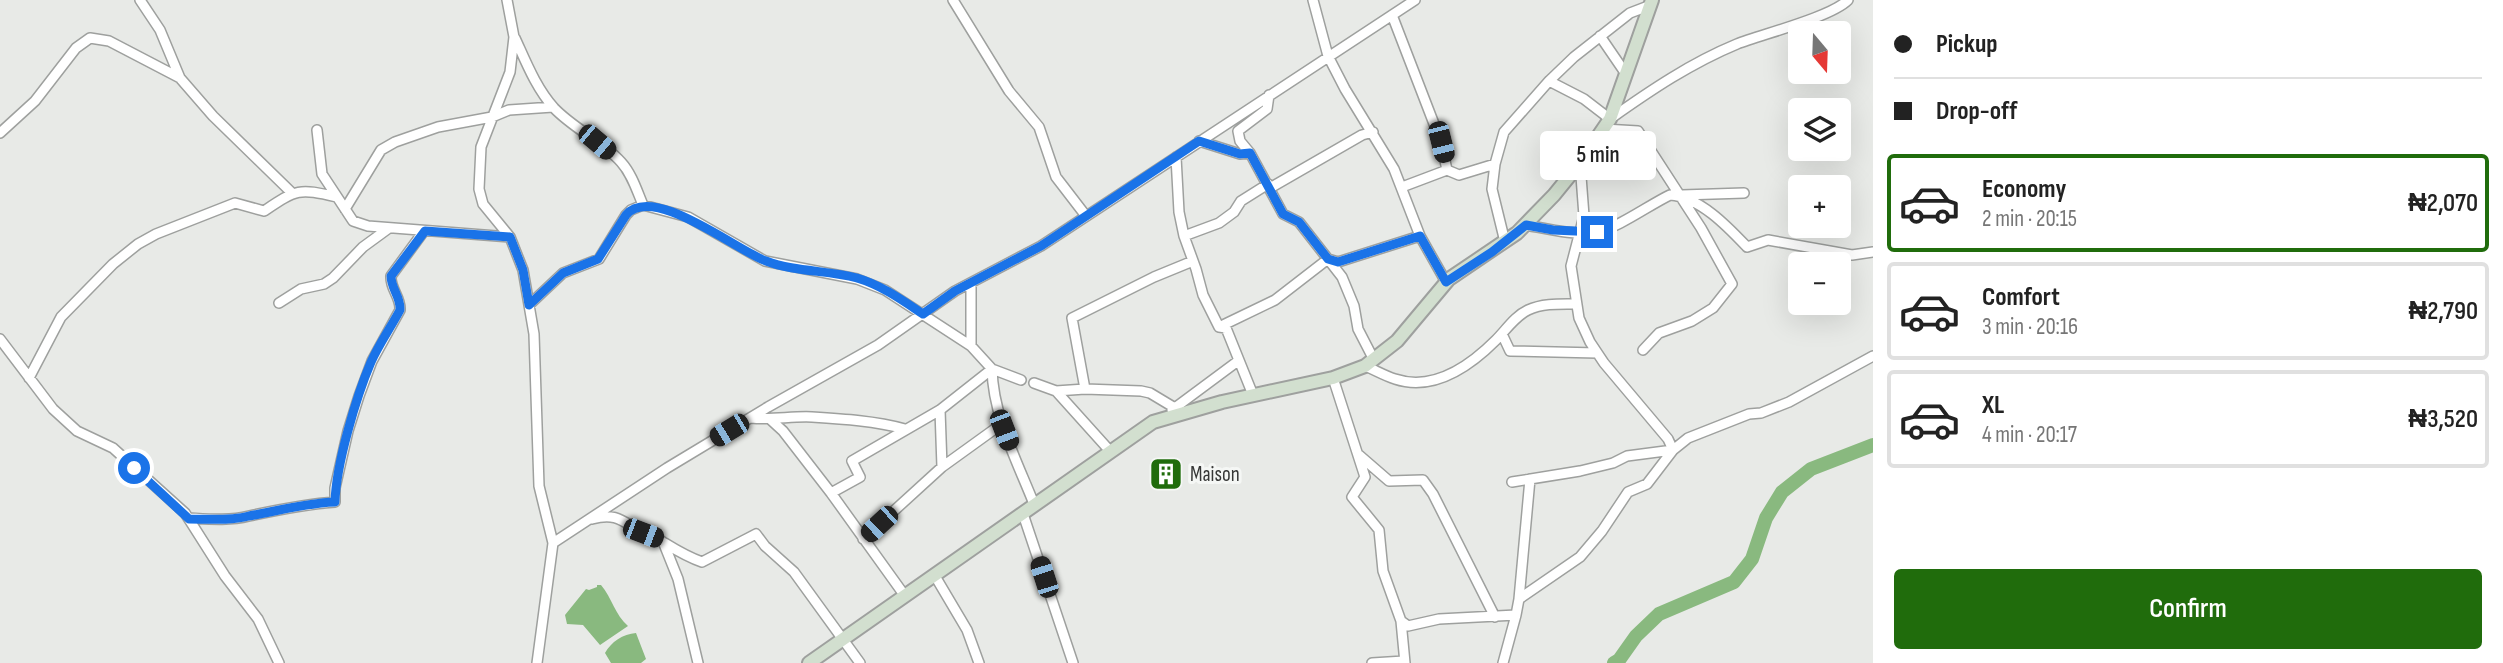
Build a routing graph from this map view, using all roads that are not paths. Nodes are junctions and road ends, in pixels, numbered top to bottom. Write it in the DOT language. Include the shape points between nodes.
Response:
graph roads {
  1 [pos="140,0"];
  2 [pos="507,0"];
  3 [pos="953,0"];
  4 [pos="1313,0"];
  5 [pos="1415,0"];
  6 [pos="1848,0"];
  7 [pos="1651,2"];
  8 [pos="1392,15"];
  9 [pos="1600,36"];
  10 [pos="514,37"];
  11 [pos="1328,56"];
  12 [pos="1626,74"];
  13 [pos="180,78"];
  14 [pos="1549,81"];
  15 [pos="1269,95"];
  16 [pos="553,107"];
  17 [pos="492,117"];
  18 [pos="1607,124"];
  19 [pos="317,130"];
  20 [pos="1373,132"];
  21 [pos="0,133"];
  22 [pos="1199,141"];
  23 [pos="1250,153"];
  24 [pos="1176,157"];
  25 [pos="1580,163"];
  26 [pos="1495,164"];
  27 [pos="1447,170"];
  28 [pos="1269,186"];
  29 [pos="1402,187"];
  30 [pos="292,193"];
  31 [pos="1744,193"];
  32 [pos="1680,195"];
  33 [pos="337,197"];
  34 [pos="643,205"];
  35 [pos="345,209"];
  36 [pos="1086,216"];
  37 [pos="1526,225"];
  38 [pos="388,228"];
  39 [pos="425,231"];
  40 [pos="1581,232"];
  41 [pos="1184,236"];
  42 [pos="1420,236"];
  43 [pos="510,237"];
  44 [pos="1505,242"];
  45 [pos="1873,252"];
  46 [pos="1328,259"];
  47 [pos="1194,261"];
  48 [pos="971,282"];
  49 [pos="1446,282"];
  50 [pos="279,303"];
  51 [pos="1576,304"];
  52 [pos="529,305"];
  53 [pos="923,314"];
  54 [pos="1219,327"];
  55 [pos="1502,334"];
  56 [pos="0,339"];
  57 [pos="971,346"];
  58 [pos="1643,350"];
  59 [pos="1597,353"];
  60 [pos="1873,356"];
  61 [pos="1238,361"];
  62 [pos="1370,363"];
  63 [pos="992,369"];
  64 [pos="29,378"];
  65 [pos="1333,378"];
  66 [pos="1021,380"];
  67 [pos="1034,383"];
  68 [pos="1085,389"];
  69 [pos="1056,391"];
  70 [pos="1253,396"];
  71 [pos="1175,408"];
  72 [pos="940,410"];
  73 [pos="750,418"];
  74 [pos="1161,418"];
  75 [pos="771,420"];
  76 [pos="1003,424"];
  77 [pos="905,429"];
  78 [pos="1673,450"];
  79 [pos="1110,451"];
  80 [pos="1358,454"];
  81 [pos="942,467"];
  82 [pos="1530,479"];
  83 [pos="1512,482"];
  84 [pos="831,494"];
  85 [pos="1034,505"];
  86 [pos="1023,514"];
  87 [pos="189,519"];
  88 [pos="584,521"];
  89 [pos="863,539"];
  90 [pos="661,540"];
  91 [pos="553,543"];
  92 [pos="935,576"];
  93 [pos="905,596"];
  94 [pos="1519,599"];
  95 [pos="1516,615"];
  96 [pos="1495,617"];
  97 [pos="1401,621"];
  98 [pos="843,640"];
  99 [pos="1405,662"];
  100 [pos="279,663"];
  101 [pos="537,663"];
  102 [pos="698,663"];
  103 [pos="809,663"];
  104 [pos="860,663"];
  105 [pos="979,663"];
  106 [pos="1073,663"];
  107 [pos="1372,663"];
  108 [pos="1503,663"];
  1 -- 13 [label="street" via="153,16"];
  2 -- 10 [label="street"];
  3 -- 36 [label="street" via="1009,91 1039,127 1056,177"];
  4 -- 11 [label="street"];
  5 -- 8 [label="street"];
  6 -- 18 [label="street" via="1704,60 1660,84"];
  7 -- 9 [label="street"];
  7 -- 12 [label="street"];
  8 -- 11 [label="street"];
  8 -- 27 [label="street" via="1441,142"];
  9 -- 12 [label="street"];
  9 -- 14 [label="street"];
  10 -- 16 [label="street"];
  10 -- 17 [label="street" via="510,72"];
  11 -- 15 [label="street"];
  11 -- 20 [label="street"];
  12 -- 18 [label="street"];
  13 -- 21 [label="street" via="109,41 90,38"];
  13 -- 30 [label="street"];
  14 -- 18 [label="street" via="1584,99"];
  14 -- 26 [label="street" via="1504,132"];
  15 -- 22 [label="street"];
  15 -- 23 [label="street" via="1267,108 1238,131"];
  16 -- 17 [label="street" via="520,108"];
  16 -- 34 [label="street" via="622,163"];
  17 -- 35 [label="street" via="438,127 381,150"];
  17 -- 43 [label="street" via="481,147 479,189 483,204"];
  18 -- 25 [label="street"];
  18 -- 32 [label="street" via="1638,131"];
  19 -- 33 [label="street" via="322,174"];
  20 -- 28 [label="street"];
  20 -- 29 [label="street"];
  22 -- 23 [label="street"];
  22 -- 24 [label="street"];
  23 -- 28 [label="street"];
  24 -- 36 [label="street"];
  24 -- 41 [label="street"];
  25 -- 37 [label="street"];
  25 -- 40 [label="street"];
  26 -- 27 [label="street" via="1458,175"];
  26 -- 44 [label="street" via="1492,189"];
  27 -- 29 [label="street"];
  28 -- 41 [label="street" via="1241,201 1219,223"];
  28 -- 46 [label="street" via="1283,214 1299,222"];
  29 -- 42 [label="street"];
  30 -- 33 [label="street" via="309,190"];
  30 -- 64 [label="street" via="264,211 235,203 138,244 61,317"];
  31 -- 32 [label="street"];
  32 -- 40 [label="street" via="1670,195 1615,226"];
  32 -- 45 [label="street" via="1700,205 1747,247 1768,240 1852,255"];
  32 -- 58 [label="street" via="1732,284 1713,308 1658,333"];
  33 -- 35 [label="street"];
  34 -- 52 [label="street" via="626,215 598,259 563,273"];
  34 -- 53 [label="street" via="688,217 765,261 857,278"];
  35 -- 38 [label="street" via="353,221"];
  36 -- 48 [label="street" via="1041,246"];
  37 -- 40 [label="street"];
  37 -- 44 [label="street"];
  38 -- 39 [label="street"];
  38 -- 50 [label="street" via="324,284 301,289"];
  39 -- 43 [label="street"];
  39 -- 87 [label="street" via="391,276 400,310 359,396 335,502 248,517"];
  40 -- 51 [label="street" via="1571,266"];
  41 -- 47 [label="street"];
  42 -- 46 [label="street" via="1338,262"];
  42 -- 49 [label="street"];
  43 -- 52 [label="street" via="523,270"];
  44 -- 49 [label="street"];
  46 -- 54 [label="street" via="1275,300"];
  46 -- 62 [label="street" via="1349,292"];
  47 -- 54 [label="street" via="1203,295"];
  47 -- 68 [label="street" via="1072,318"];
  48 -- 53 [label="street"];
  48 -- 57 [label="street"];
  49 -- 62 [label="street" via="1397,341"];
  51 -- 55 [label="street" via="1528,309"];
  51 -- 59 [label="street"];
  52 -- 91 [label="street" via="539,486"];
  53 -- 57 [label="street"];
  53 -- 73 [label="street"];
  54 -- 61 [label="street" via="1226,328"];
  55 -- 59 [label="street" via="1510,351"];
  55 -- 62 [label="street" via="1458,370 1427,383 1397,380"];
  56 -- 64 [label="street"];
  57 -- 63 [label="street"];
  59 -- 78 [label="street"];
  60 -- 78 [label="street" via="1789,402 1688,438"];
  61 -- 70 [label="street"];
  61 -- 71 [label="street"];
  62 -- 65 [label="street"];
  63 -- 66 [label="street"];
  63 -- 72 [label="street"];
  63 -- 76 [label="street" via="992,389"];
  64 -- 87 [label="street" via="77,431 113,448"];
  65 -- 70 [label="street"];
  65 -- 80 [label="street"];
  67 -- 69 [label="street"];
  68 -- 69 [label="street"];
  68 -- 71 [label="street" via="1141,391"];
  69 -- 79 [label="street"];
  70 -- 74 [label="street"];
  71 -- 74 [label="street"];
  72 -- 77 [label="street"];
  72 -- 81 [label="street"];
  73 -- 75 [label="street"];
  73 -- 88 [label="street"];
  74 -- 79 [label="street"];
  75 -- 77 [label="street" via="876,421"];
  75 -- 84 [label="street"];
  76 -- 81 [label="street"];
  76 -- 85 [label="street"];
  77 -- 84 [label="street" via="852,461 860,477"];
  78 -- 82 [label="street"];
  78 -- 94 [label="street" via="1647,484 1628,492 1580,557"];
  79 -- 85 [label="street"];
  80 -- 96 [label="street" via="1389,481 1423,480"];
  80 -- 97 [label="street" via="1365,477 1352,497 1378,530 1384,571"];
  81 -- 89 [label="street"];
  82 -- 83 [label="street"];
  82 -- 94 [label="street"];
  84 -- 89 [label="street"];
  85 -- 86 [label="street"];
  86 -- 92 [label="street"];
  86 -- 106 [label="street"];
  87 -- 100 [label="street" via="258,619"];
  88 -- 90 [label="street" via="614,516"];
  88 -- 91 [label="street"];
  89 -- 93 [label="street"];
  90 -- 98 [label="street" via="702,562 756,534 794,572"];
  90 -- 102 [label="street" via="678,579"];
  91 -- 101 [label="street"];
  92 -- 93 [label="street"];
  92 -- 105 [label="street" via="967,630"];
  93 -- 98 [label="street"];
  94 -- 95 [label="street"];
  95 -- 96 [label="street"];
  95 -- 108 [label="street"];
  96 -- 97 [label="street" via="1439,619 1408,626"];
  97 -- 99 [label="street"];
  98 -- 103 [label="street"];
  98 -- 104 [label="street"];
  99 -- 107 [label="street"];
}
